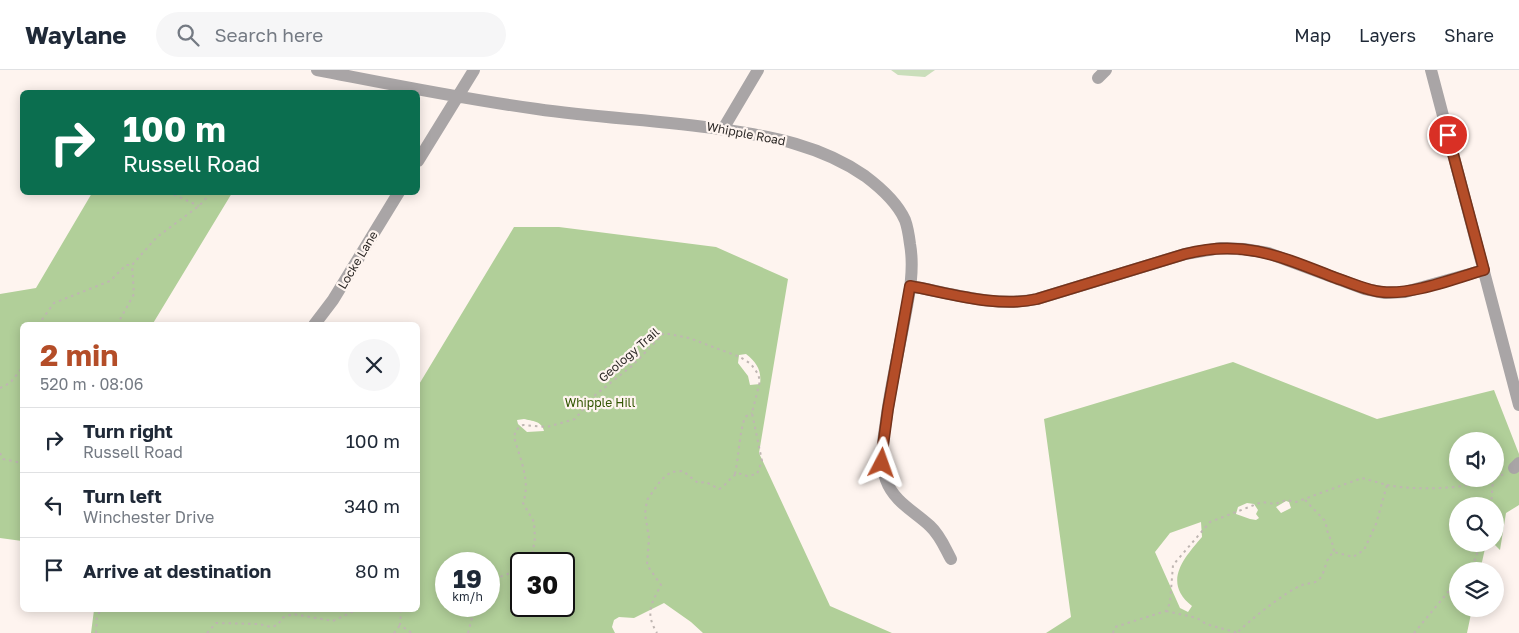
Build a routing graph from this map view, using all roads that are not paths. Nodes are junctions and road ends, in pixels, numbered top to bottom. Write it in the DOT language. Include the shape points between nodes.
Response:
graph roads {
  1 [pos="316,70"];
  2 [pos="474,70"];
  3 [pos="758,70"];
  4 [pos="1431,70"];
  5 [pos="416,90"];
  6 [pos="420,91"];
  7 [pos="456,98"];
  8 [pos="723,129"];
  9 [pos="420,159"];
  10 [pos="397,195"];
  11 [pos="1484,270"];
  12 [pos="910,286"];
  13 [pos="316,322"];
  14 [pos="1519,405"];
  15 [pos="951,559"];
  1 -- 5 [label="street, Whipple Road"];
  2 -- 7 [label="street"];
  3 -- 8 [label="street"];
  4 -- 11 [label="street"];
  6 -- 7 [label="street, Whipple Road"];
  7 -- 8 [label="street, Whipple Road"];
  7 -- 9 [label="street"];
  8 -- 12 [label="street, Whipple Road" via="765,135 812,149 842,162 880,188 898,208 906,226 912,256"];
  10 -- 13 [label="street, Locke Lane"];
  11 -- 12 [label="street" via="1405,292 1385,293 1365,289 1268,253 1221,248 1190,253 1022,302 999,302"];
  11 -- 14 [label="street"];
  12 -- 15 [label="street, Whipple Road" via="888,409 882,463 892,493 934,530"];
}
